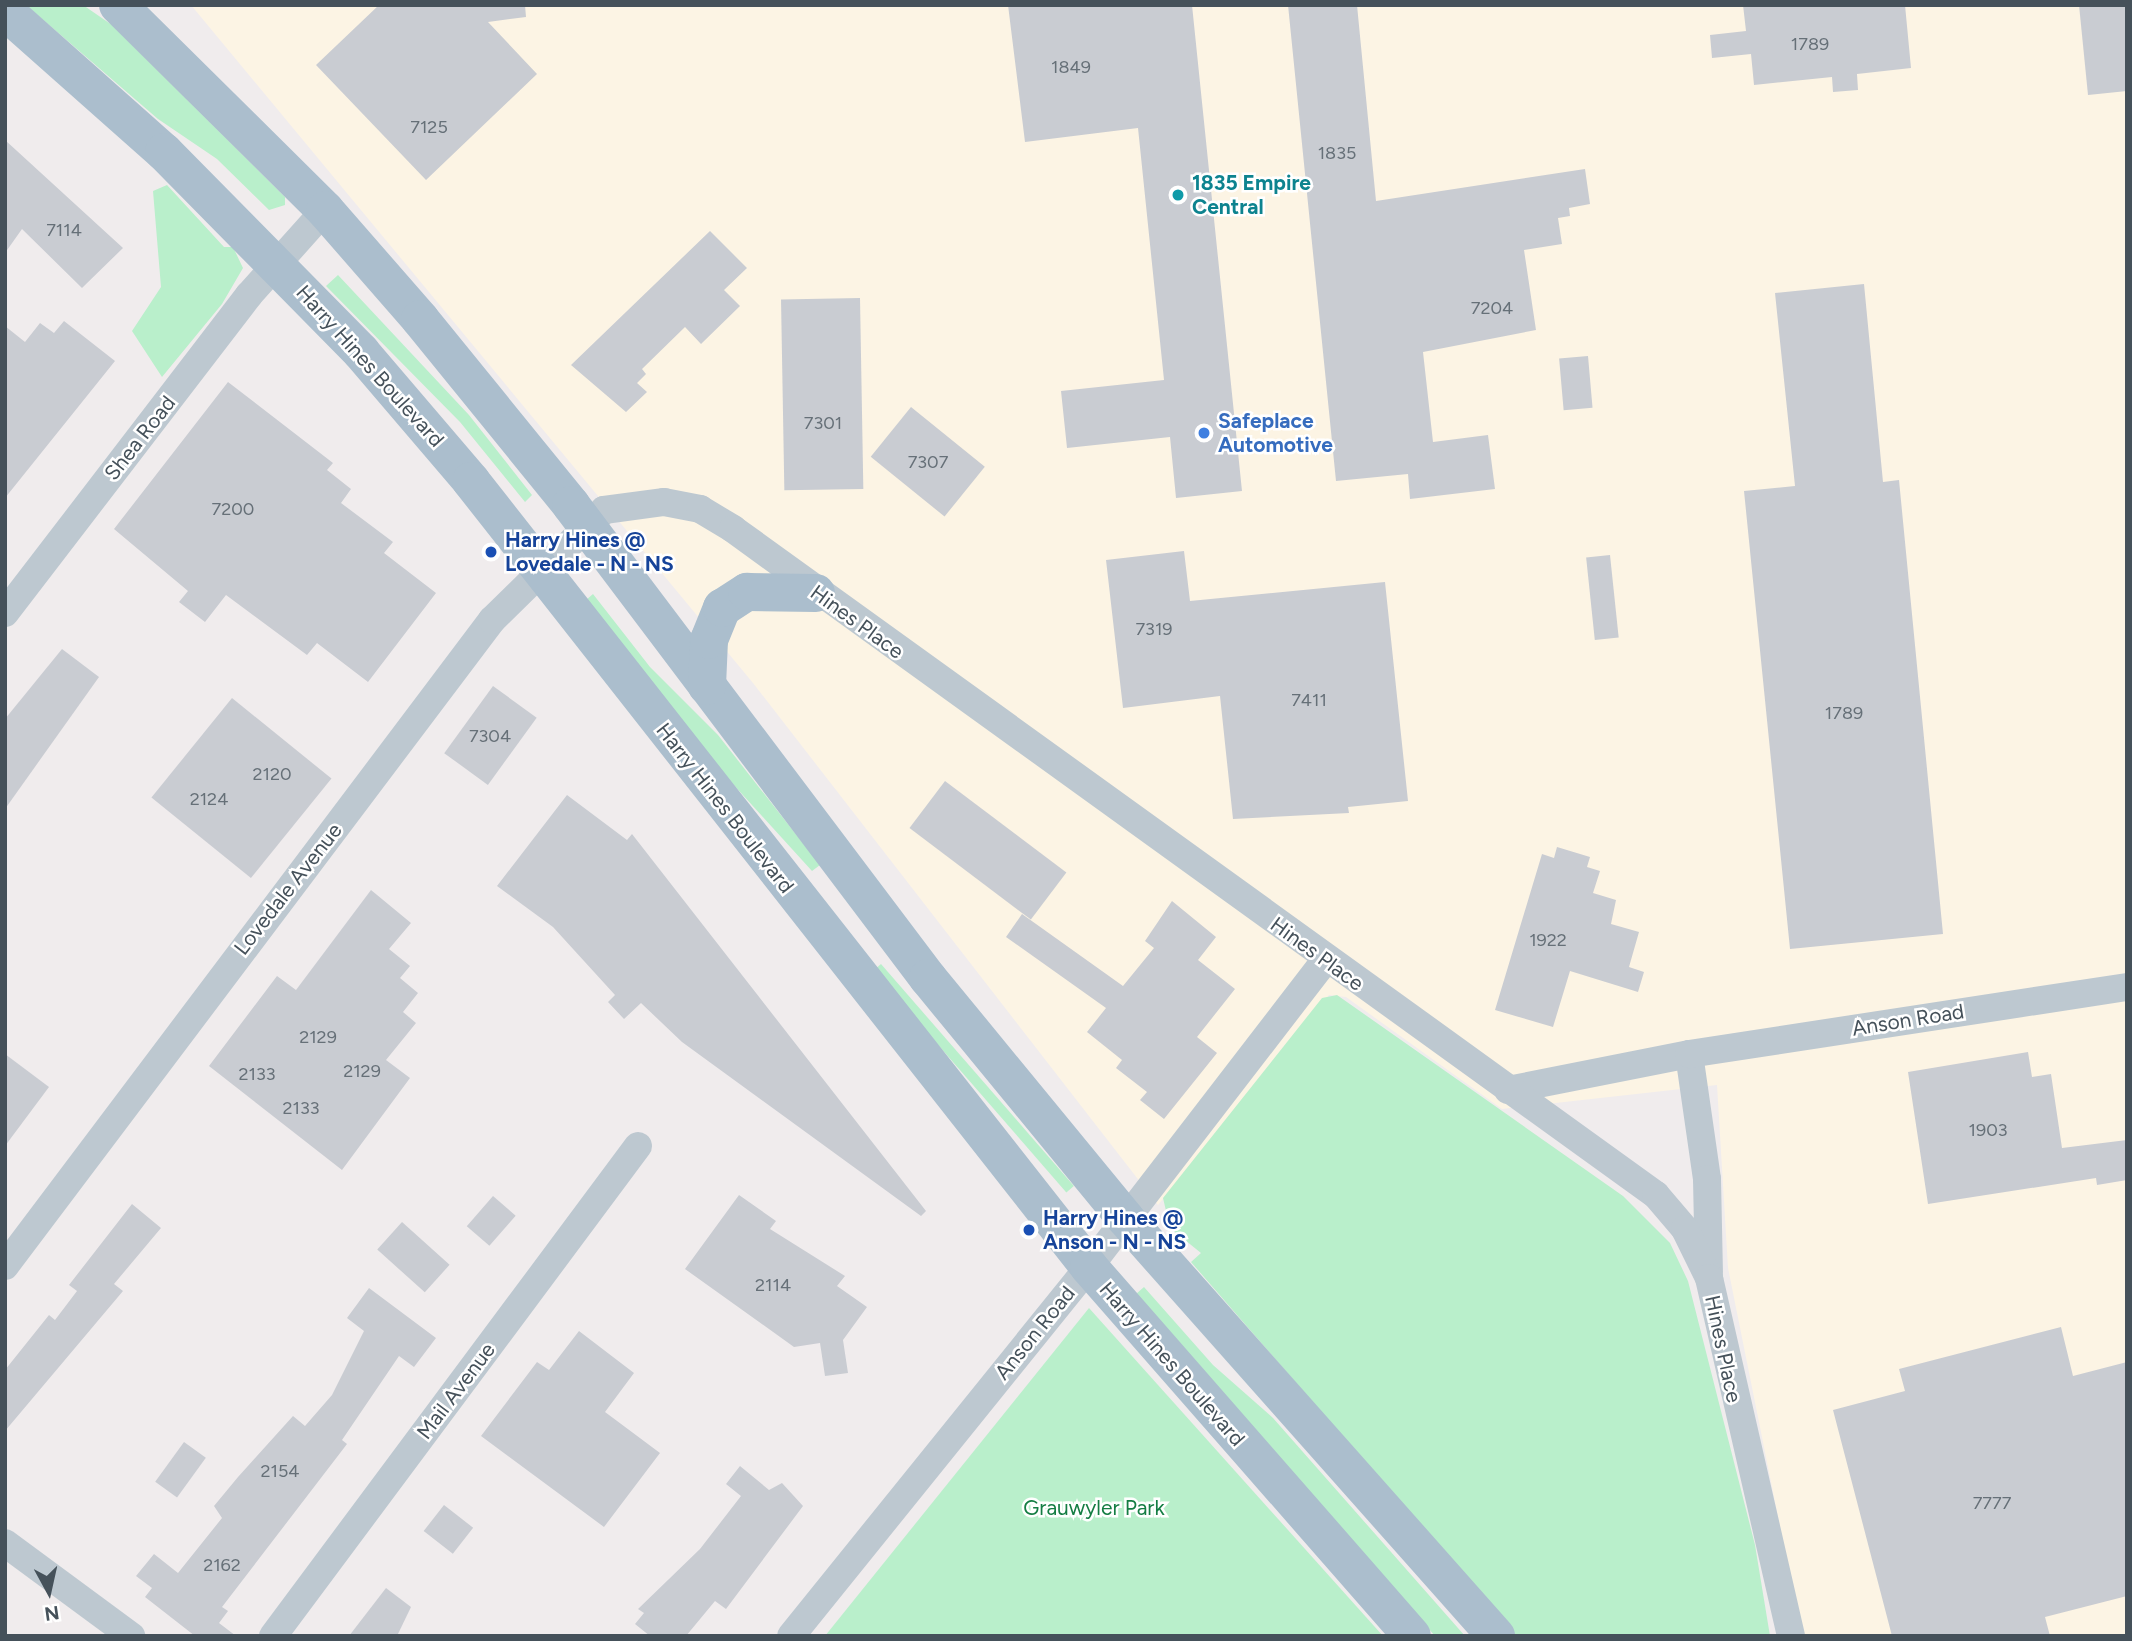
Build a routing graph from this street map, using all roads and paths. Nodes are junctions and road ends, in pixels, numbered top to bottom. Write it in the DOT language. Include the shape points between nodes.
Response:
graph roads {
  1 [pos="118,5"];
  2 [pos="5,11"];
  3 [pos="325,209"];
  4 [pos="277,264"];
  5 [pos="584,524"];
  6 [pos="538,569"];
  7 [pos="816,593"];
  8 [pos="5,613"];
  9 [pos="707,686"];
  10 [pos="875,908"];
  11 [pos="829,941"];
  12 [pos="1325,960"];
  13 [pos="2127,987"];
  14 [pos="1689,1054"];
  15 [pos="1508,1090"];
  16 [pos="638,1146"];
  17 [pos="1125,1218"];
  18 [pos="5,1266"];
  19 [pos="1089,1267"];
  20 [pos="1709,1278"];
  21 [pos="5,1543"];
  22 [pos="131,1636"];
  23 [pos="274,1636"];
  24 [pos="791,1636"];
  25 [pos="1412,1636"];
  26 [pos="1496,1636"];
  27 [pos="1791,1636"];
  1 -- 3 [label="main road"];
  2 -- 4 [label="main road, Harry Hines Boulevard" via="89,82"];
  3 -- 4 [label="street, Shea Road"];
  3 -- 5 [label="main road"];
  4 -- 6 [label="main road, Harry Hines Boulevard" via="437,440"];
  4 -- 8 [label="street, Shea Road"];
  5 -- 6 [label="street, Lovedale Avenue"];
  5 -- 7 [label="street, Hines Place" via="633,503 699,509"];
  5 -- 9 [label="main road"];
  6 -- 11 [label="main road, Harry Hines Boulevard"];
  6 -- 18 [label="street, Lovedale Avenue" via="492,620"];
  7 -- 9 [label="main road" via="747,592 722,608 709,640"];
  7 -- 12 [label="street, Hines Place"];
  9 -- 10 [label="main road"];
  10 -- 11 [label="main road"];
  10 -- 17 [label="main road"];
  11 -- 19 [label="main road, Harry Hines Boulevard"];
  12 -- 15 [label="street, Hines Place"];
  12 -- 17 [label="street, Anson Road"];
  13 -- 14 [label="street, Anson Road"];
  14 -- 15 [label="street, Anson Road"];
  14 -- 20 [label="street" via="1707,1178"];
  15 -- 20 [label="street, Hines Place" via="1656,1195 1685,1229"];
  16 -- 23 [label="street, Mail Avenue"];
  17 -- 19 [label="street, Anson Road"];
  17 -- 26 [label="main road"];
  19 -- 24 [label="street, Anson Road"];
  19 -- 25 [label="main road, Harry Hines Boulevard"];
  20 -- 27 [label="street, Hines Place"];
  21 -- 22 [label="street"];
}
